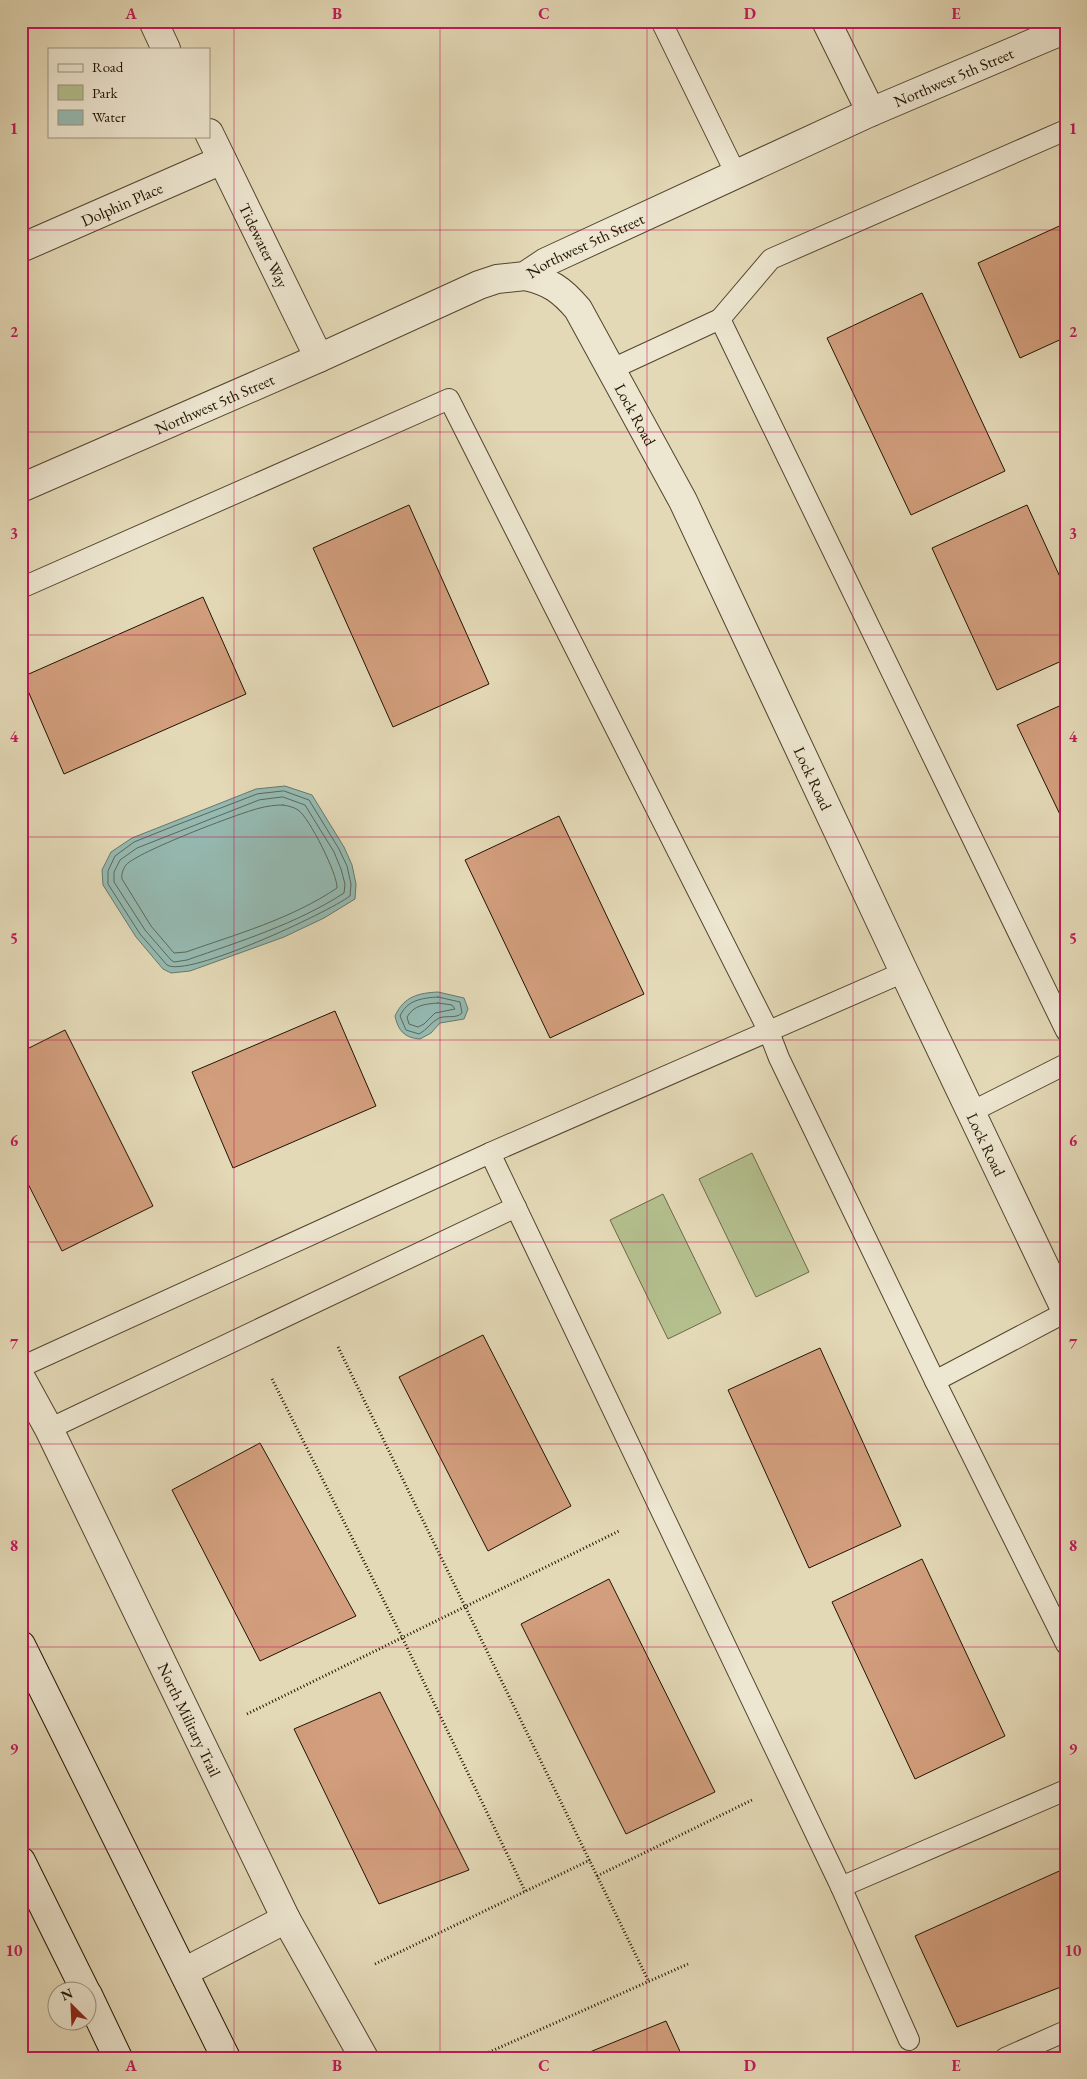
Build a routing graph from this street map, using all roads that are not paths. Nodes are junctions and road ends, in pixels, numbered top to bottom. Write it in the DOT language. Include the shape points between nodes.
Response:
graph roads {
  1 [pos="153,21"];
  2 [pos="661,21"];
  3 [pos="826,21"];
  4 [pos="1066,29"];
  5 [pos="166,48"];
  6 [pos="871,112"];
  7 [pos="1066,130"];
  8 [pos="210,135"];
  9 [pos="222,160"];
  10 [pos="736,174"];
  11 [pos="21,248"];
  12 [pos="525,276"];
  13 [pos="720,318"];
  14 [pos="319,358"];
  15 [pos="612,369"];
  16 [pos="21,488"];
  17 [pos="21,588"];
  18 [pos="904,972"];
  19 [pos="1066,1031"];
  20 [pos="769,1032"];
  21 [pos="1066,1064"];
  22 [pos="971,1112"];
  23 [pos="490,1153"];
  24 [pos="516,1207"];
  25 [pos="1066,1311"];
  26 [pos="21,1367"];
  27 [pos="21,1378"];
  28 [pos="935,1381"];
  29 [pos="49,1429"];
  30 [pos="1066,1644"];
  31 [pos="21,1645"];
  32 [pos="1066,1790"];
  33 [pos="21,1861"];
  34 [pos="841,1887"];
  35 [pos="286,1919"];
  36 [pos="184,1972"];
  37 [pos="81,1982"];
  38 [pos="98,2016"];
  39 [pos="1066,2031"];
  40 [pos="909,2040"];
  41 [pos="118,2058"];
  42 [pos="226,2058"];
  43 [pos="364,2058"];
  44 [pos="1005,2058"];
  1 -- 5 [label="street"];
  2 -- 10 [label="lane"];
  3 -- 6 [label="street"];
  4 -- 6 [label="street, Northwest 5th Street"];
  6 -- 10 [label="street, Northwest 5th Street"];
  7 -- 13 [label="lane" via="771,259"];
  8 -- 9 [label="street, Tidewater Way"];
  9 -- 11 [label="street, Dolphin Place"];
  9 -- 14 [label="street, Tidewater Way"];
  10 -- 12 [label="street, Northwest 5th Street" via="546,262"];
  12 -- 14 [label="street, Northwest 5th Street" via="479,285"];
  12 -- 15 [label="street, Lock Road" via="542,280 566,295 578,309"];
  13 -- 15 [label="lane"];
  13 -- 19 [label="lane"];
  14 -- 16 [label="street, Northwest 5th Street"];
  15 -- 18 [label="street, Lock Road" via="683,501"];
  17 -- 20 [label="lane" via="449,399"];
  18 -- 20 [label="lane"];
  18 -- 22 [label="street, Lock Road"];
  20 -- 23 [label="lane"];
  20 -- 28 [label="lane"];
  21 -- 22 [label="lane"];
  22 -- 25 [label="street, Lock Road"];
  23 -- 24 [label="lane"];
  23 -- 26 [label="lane"];
  24 -- 29 [label="lane"];
  24 -- 34 [label="lane"];
  25 -- 28 [label="lane"];
  27 -- 29 [label="street, North Military Trail"];
  28 -- 30 [label="lane"];
  29 -- 35 [label="street, North Military Trail"];
  31 -- 36 [label="street"];
  32 -- 34 [label="lane"];
  33 -- 37 [label="street"];
  34 -- 40 [label="lane"];
  35 -- 36 [label="street"];
  35 -- 43 [label="street, North Military Trail"];
  36 -- 42 [label="street"];
  38 -- 41 [label="street"];
  39 -- 44 [label="lane"];
}
